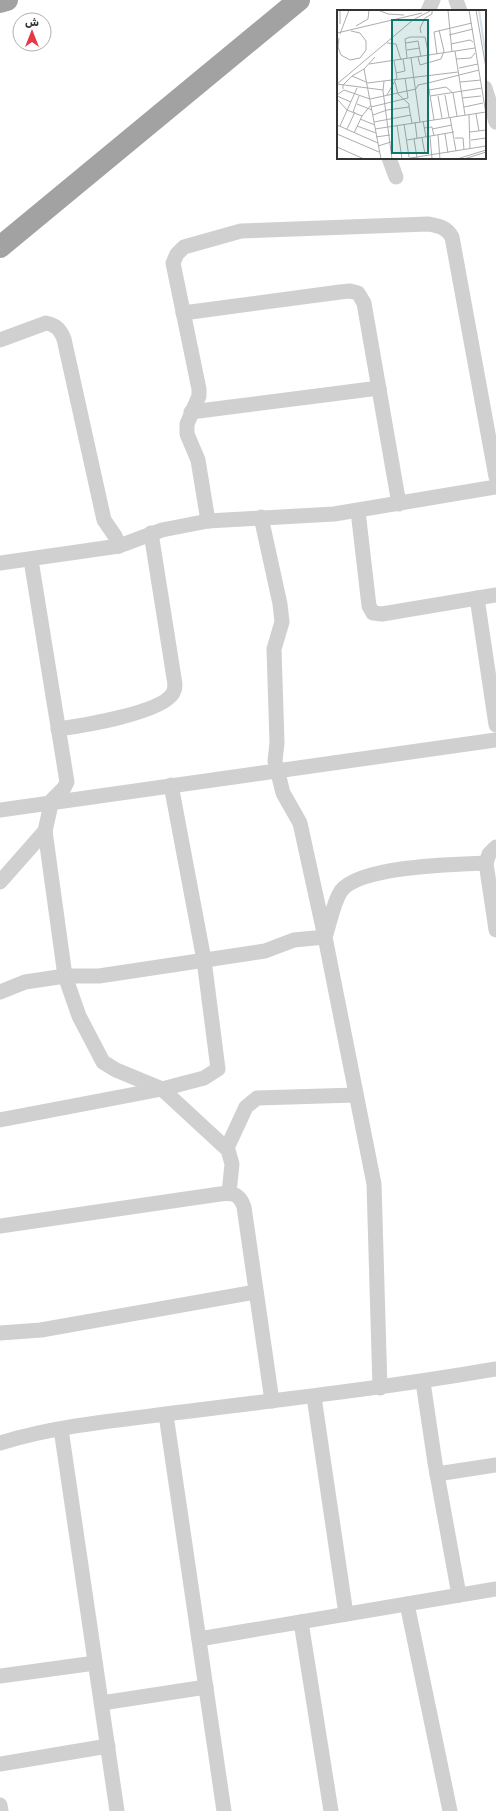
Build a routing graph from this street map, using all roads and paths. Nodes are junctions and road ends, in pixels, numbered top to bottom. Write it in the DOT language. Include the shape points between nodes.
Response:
graph roads {
  1 [pos="7,0"];
  2 [pos="299,0"];
  3 [pos="433,0"];
  4 [pos="456,0"];
  5 [pos="0,2"];
  6 [pos="428,10"];
  7 [pos="460,10"];
  8 [pos="486,91"];
  9 [pos="496,122"];
  10 [pos="389,159"];
  11 [pos="396,177"];
  12 [pos="0,247"];
  13 [pos="183,313"];
  14 [pos="0,340"];
  15 [pos="379,388"];
  16 [pos="191,412"];
  17 [pos="496,477"];
  18 [pos="496,487"];
  19 [pos="399,504"];
  20 [pos="358,511"];
  21 [pos="261,518"];
  22 [pos="208,521"];
  23 [pos="151,533"];
  24 [pos="119,546"];
  25 [pos="31,560"];
  26 [pos="0,563"];
  27 [pos="496,596"];
  28 [pos="477,598"];
  29 [pos="496,726"];
  30 [pos="58,729"];
  31 [pos="496,740"];
  32 [pos="277,770"];
  33 [pos="171,785"];
  34 [pos="51,804"];
  35 [pos="0,810"];
  36 [pos="46,831"];
  37 [pos="496,847"];
  38 [pos="486,863"];
  39 [pos="0,882"];
  40 [pos="496,930"];
  41 [pos="325,937"];
  42 [pos="204,960"];
  43 [pos="65,976"];
  44 [pos="0,992"];
  45 [pos="162,1089"];
  46 [pos="356,1095"];
  47 [pos="0,1120"];
  48 [pos="227,1148"];
  49 [pos="229,1193"];
  50 [pos="0,1226"];
  51 [pos="256,1292"];
  52 [pos="0,1333"];
  53 [pos="496,1369"];
  54 [pos="423,1382"];
  55 [pos="380,1388"];
  56 [pos="314,1397"];
  57 [pos="272,1401"];
  58 [pos="166,1414"];
  59 [pos="61,1429"];
  60 [pos="0,1443"];
  61 [pos="496,1465"];
  62 [pos="437,1474"];
  63 [pos="496,1589"];
  64 [pos="459,1595"];
  65 [pos="407,1604"];
  66 [pos="346,1614"];
  67 [pos="301,1622"];
  68 [pos="199,1639"];
  69 [pos="95,1663"];
  70 [pos="0,1676"];
  71 [pos="206,1687"];
  72 [pos="102,1703"];
  73 [pos="108,1746"];
  74 [pos="0,1764"];
  75 [pos="0,1805"];
  76 [pos="1,1811"];
  77 [pos="117,1811"];
  78 [pos="224,1811"];
  79 [pos="331,1811"];
  80 [pos="450,1811"];
  1 -- 5 [label="highway"];
  2 -- 12 [label="highway"];
  3 -- 6 [label="street"];
  4 -- 7 [label="street"];
  8 -- 9 [label="street"];
  10 -- 11 [label="street"];
  13 -- 15 [label="street" via="340,292 358,293 364,304"];
  13 -- 16 [label="street" via="200,388"];
  13 -- 17 [label="street" via="173,263 184,247 193,243 241,231 261,229 428,224 440,226 452,237"];
  14 -- 24 [label="street" via="46,323 60,330 104,520"];
  15 -- 16 [label="street"];
  15 -- 19 [label="street"];
  16 -- 22 [label="street" via="187,434 198,460"];
  18 -- 19 [label="street"];
  19 -- 20 [label="street"];
  20 -- 21 [label="street"];
  20 -- 28 [label="street" via="369,606 373,613 382,614"];
  21 -- 22 [label="street"];
  21 -- 32 [label="street" via="282,613 274,649"];
  22 -- 23 [label="street"];
  23 -- 24 [label="street"];
  23 -- 30 [label="street" via="174,678 173,694 159,704 131,714"];
  24 -- 25 [label="street"];
  25 -- 26 [label="street"];
  25 -- 30 [label="street"];
  27 -- 28 [label="street"];
  28 -- 29 [label="street"];
  30 -- 34 [label="street" via="67,782"];
  31 -- 32 [label="street"];
  32 -- 33 [label="street"];
  32 -- 41 [label="street" via="283,793 300,824"];
  33 -- 34 [label="street"];
  33 -- 42 [label="street"];
  34 -- 35 [label="street"];
  34 -- 36 [label="street"];
  36 -- 39 [label="street"];
  36 -- 43 [label="street"];
  37 -- 38 [label="street" via="488,854"];
  38 -- 40 [label="street"];
  38 -- 41 [label="street" via="387,871 351,882 342,890"];
  41 -- 42 [label="street" via="294,940 265,951"];
  41 -- 46 [label="street"];
  42 -- 43 [label="street" via="99,976"];
  42 -- 45 [label="street" via="218,1069 204,1078"];
  43 -- 44 [label="street" via="26,982"];
  43 -- 45 [label="street" via="79,1016 103,1062"];
  45 -- 47 [label="street"];
  45 -- 48 [label="street"];
  46 -- 48 [label="street" via="257,1098 246,1106"];
  46 -- 55 [label="street" via="374,1184"];
  48 -- 49 [label="street" via="232,1164"];
  49 -- 50 [label="street"];
  49 -- 51 [label="street" via="241,1198 244,1207"];
  51 -- 52 [label="street" via="41,1330"];
  51 -- 57 [label="street"];
  53 -- 54 [label="street"];
  54 -- 55 [label="street"];
  54 -- 62 [label="street"];
  55 -- 56 [label="street"];
  56 -- 57 [label="street"];
  56 -- 66 [label="street"];
  57 -- 58 [label="street"];
  58 -- 59 [label="street"];
  58 -- 68 [label="street"];
  59 -- 60 [label="street"];
  59 -- 69 [label="street"];
  61 -- 62 [label="street"];
  62 -- 64 [label="street"];
  63 -- 64 [label="street"];
  64 -- 65 [label="street"];
  65 -- 66 [label="street"];
  65 -- 80 [label="street"];
  66 -- 67 [label="street"];
  67 -- 68 [label="street"];
  67 -- 79 [label="street"];
  68 -- 71 [label="street"];
  69 -- 70 [label="street"];
  69 -- 72 [label="street"];
  71 -- 72 [label="street"];
  71 -- 78 [label="street"];
  72 -- 73 [label="street"];
  73 -- 74 [label="street"];
  73 -- 77 [label="street"];
  75 -- 76 [label="street"];
}
